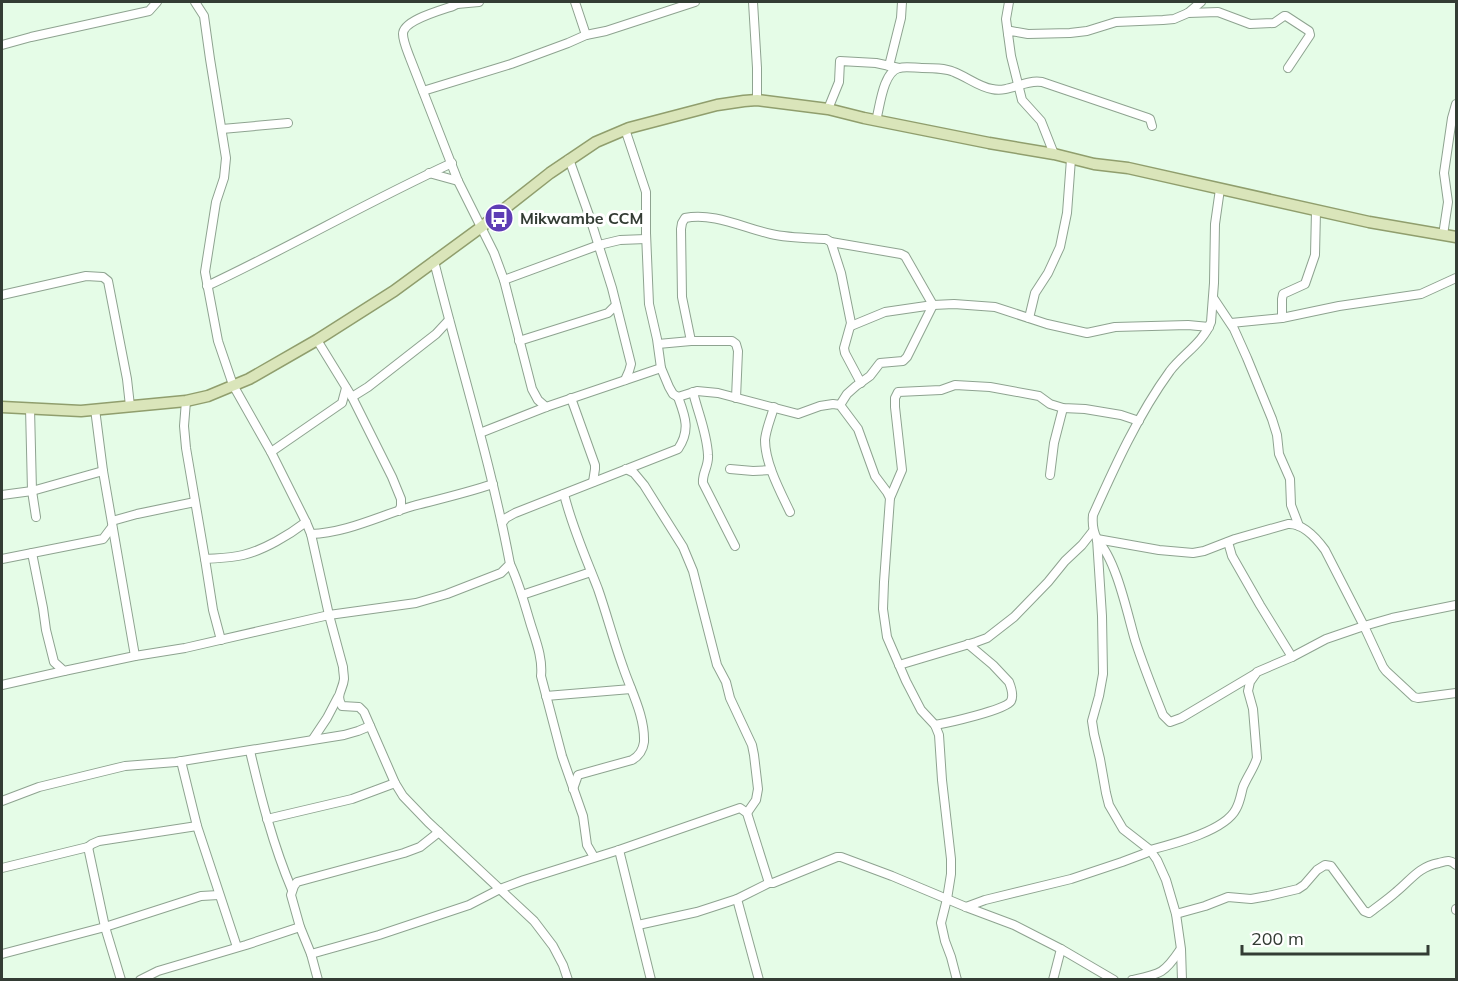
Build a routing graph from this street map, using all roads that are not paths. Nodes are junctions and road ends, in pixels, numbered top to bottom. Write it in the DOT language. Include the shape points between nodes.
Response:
graph roads {
  1 [pos="157,2"];
  2 [pos="195,2"];
  3 [pos="479,2"];
  4 [pos="575,2"];
  5 [pos="695,2"];
  6 [pos="753,2"];
  7 [pos="902,2"];
  8 [pos="1009,2"];
  9 [pos="1201,2"];
  10 [pos="457,3"];
  11 [pos="668,6"];
  12 [pos="1188,13"];
  13 [pos="1008,34"];
  14 [pos="586,36"];
  15 [pos="2,45"];
  16 [pos="889,66"];
  17 [pos="899,68"];
  18 [pos="1288,68"];
  19 [pos="1018,84"];
  20 [pos="423,91"];
  21 [pos="757,100"];
  22 [pos="1456,104"];
  23 [pos="828,109"];
  24 [pos="876,121"];
  25 [pos="288,123"];
  26 [pos="1152,126"];
  27 [pos="222,129"];
  28 [pos="625,129"];
  29 [pos="1054,154"];
  30 [pos="569,159"];
  31 [pos="1071,159"];
  32 [pos="452,163"];
  33 [pos="429,173"];
  34 [pos="458,181"];
  35 [pos="1220,189"];
  36 [pos="1316,210"];
  37 [pos="480,228"];
  38 [pos="1443,235"];
  39 [pos="1456,237"];
  40 [pos="646,239"];
  41 [pos="831,242"];
  42 [pos="599,245"];
  43 [pos="434,261"];
  44 [pos="1456,278"];
  45 [pos="504,280"];
  46 [pos="207,285"];
  47 [pos="2,295"];
  48 [pos="1214,298"];
  49 [pos="616,305"];
  50 [pos="933,305"];
  51 [pos="1029,318"];
  52 [pos="1282,318"];
  53 [pos="449,320"];
  54 [pos="1231,324"];
  55 [pos="851,326"];
  56 [pos="1209,327"];
  57 [pos="317,340"];
  58 [pos="519,341"];
  59 [pos="691,341"];
  60 [pos="658,344"];
  61 [pos="631,364"];
  62 [pos="661,368"];
  63 [pos="640,375"];
  64 [pos="626,380"];
  65 [pos="861,383"];
  66 [pos="233,385"];
  67 [pos="346,388"];
  68 [pos="693,392"];
  69 [pos="352,397"];
  70 [pos="678,397"];
  71 [pos="571,398"];
  72 [pos="736,398"];
  73 [pos="186,401"];
  74 [pos="840,405"];
  75 [pos="130,406"];
  76 [pos="2,407"];
  77 [pos="546,407"];
  78 [pos="774,407"];
  79 [pos="30,408"];
  80 [pos="1063,408"];
  81 [pos="95,409"];
  82 [pos="1139,421"];
  83 [pos="480,433"];
  84 [pos="271,452"];
  85 [pos="626,469"];
  86 [pos="730,469"];
  87 [pos="596,470"];
  88 [pos="771,470"];
  89 [pos="103,471"];
  90 [pos="1050,475"];
  91 [pos="608,476"];
  92 [pos="593,482"];
  93 [pos="493,484"];
  94 [pos="32,490"];
  95 [pos="564,494"];
  96 [pos="2,495"];
  97 [pos="890,498"];
  98 [pos="401,499"];
  99 [pos="195,502"];
  100 [pos="412,507"];
  101 [pos="399,511"];
  102 [pos="790,512"];
  103 [pos="36,517"];
  104 [pos="306,522"];
  105 [pos="502,523"];
  106 [pos="112,524"];
  107 [pos="1299,526"];
  108 [pos="310,534"];
  109 [pos="1095,535"];
  110 [pos="103,539"];
  111 [pos="114,541"];
  112 [pos="1228,542"];
  113 [pos="735,546"];
  114 [pos="32,553"];
  115 [pos="206,559"];
  116 [pos="2,560"];
  117 [pos="510,564"];
  118 [pos="591,572"];
  119 [pos="522,595"];
  120 [pos="1456,605"];
  121 [pos="328,615"];
  122 [pos="1364,626"];
  123 [pos="221,640"];
  124 [pos="968,644"];
  125 [pos="135,656"];
  126 [pos="1292,657"];
  127 [pos="899,665"];
  128 [pos="64,671"];
  129 [pos="1257,672"];
  130 [pos="1236,684"];
  131 [pos="2,685"];
  132 [pos="631,689"];
  133 [pos="1248,692"];
  134 [pos="1456,693"];
  135 [pos="546,696"];
  136 [pos="338,697"];
  137 [pos="935,725"];
  138 [pos="370,726"];
  139 [pos="313,739"];
  140 [pos="250,751"];
  141 [pos="182,761"];
  142 [pos="395,783"];
  143 [pos="573,789"];
  144 [pos="2,801"];
  145 [pos="747,813"];
  146 [pos="267,819"];
  147 [pos="197,826"];
  148 [pos="439,832"];
  149 [pos="88,847"];
  150 [pos="619,850"];
  151 [pos="1150,850"];
  152 [pos="594,857"];
  153 [pos="1456,864"];
  154 [pos="2,868"];
  155 [pos="769,883"];
  156 [pos="501,889"];
  157 [pos="292,890"];
  158 [pos="219,895"];
  159 [pos="737,899"];
  160 [pos="947,899"];
  161 [pos="966,907"];
  162 [pos="1176,914"];
  163 [pos="638,925"];
  164 [pos="105,927"];
  165 [pos="300,927"];
  166 [pos="237,947"];
  167 [pos="1060,949"];
  168 [pos="1181,949"];
  169 [pos="2,954"];
  170 [pos="311,954"];
  171 [pos="121,980"];
  172 [pos="140,980"];
  173 [pos="318,980"];
  174 [pos="568,980"];
  175 [pos="651,980"];
  176 [pos="759,980"];
  177 [pos="957,980"];
  178 [pos="1053,980"];
  179 [pos="1114,980"];
  180 [pos="1132,980"];
  181 [pos="1182,980"];
  1 -- 15 [label="street" via="149,11"];
  2 -- 27 [label="street" via="204,16"];
  3 -- 10 [label="street"];
  4 -- 14 [label="street"];
  5 -- 11 [label="street"];
  6 -- 21 [label="street"];
  7 -- 16 [label="street"];
  8 -- 13 [label="street"];
  9 -- 12 [label="street"];
  10 -- 20 [label="street" via="410,23 403,32"];
  11 -- 14 [label="street"];
  12 -- 13 [label="street" via="1163,20 1113,22 1070,33"];
  12 -- 18 [label="street" via="1218,12 1250,24 1274,23 1287,16 1310,33"];
  13 -- 19 [label="street"];
  14 -- 20 [label="street"];
  16 -- 17 [label="street"];
  16 -- 23 [label="street" via="840,61 839,82"];
  17 -- 19 [label="street" via="951,71 993,90"];
  17 -- 24 [label="street" via="885,84"];
  19 -- 26 [label="street" via="1042,82 1148,118"];
  19 -- 29 [label="street" via="1022,100 1041,121"];
  20 -- 32 [label="street"];
  21 -- 23 [label="main road"];
  21 -- 28 [label="main road" via="707,107"];
  22 -- 38 [label="street" via="1444,173 1448,202"];
  23 -- 24 [label="main road"];
  24 -- 29 [label="main road"];
  25 -- 27 [label="street"];
  27 -- 46 [label="street" via="226,158 208,249"];
  28 -- 30 [label="main road"];
  28 -- 40 [label="street" via="646,192"];
  29 -- 31 [label="main road"];
  30 -- 37 [label="main road"];
  30 -- 42 [label="street"];
  31 -- 35 [label="main road"];
  31 -- 51 [label="street" via="1060,247 1035,293"];
  32 -- 33 [label="street"];
  32 -- 34 [label="street"];
  33 -- 34 [label="street"];
  33 -- 46 [label="street"];
  34 -- 37 [label="street"];
  35 -- 36 [label="main road"];
  35 -- 48 [label="street" via="1215,224"];
  36 -- 38 [label="main road"];
  36 -- 52 [label="street" via="1315,255 1305,284 1283,294"];
  37 -- 43 [label="main road"];
  37 -- 45 [label="street"];
  38 -- 39 [label="main road"];
  40 -- 42 [label="street"];
  40 -- 60 [label="street" via="649,304"];
  41 -- 50 [label="street" via="905,256"];
  41 -- 55 [label="street"];
  41 -- 59 [label="street" via="772,235 724,221 685,218 681,284"];
  42 -- 45 [label="street"];
  42 -- 49 [label="street"];
  43 -- 53 [label="street"];
  43 -- 57 [label="main road"];
  44 -- 52 [label="street" via="1421,294"];
  45 -- 58 [label="street"];
  46 -- 66 [label="street" via="218,341"];
  47 -- 75 [label="street" via="86,276 108,281"];
  48 -- 54 [label="street"];
  48 -- 56 [label="street"];
  49 -- 58 [label="street" via="608,313"];
  49 -- 61 [label="street"];
  50 -- 51 [label="street" via="995,306"];
  50 -- 55 [label="street" via="882,313"];
  50 -- 65 [label="street" via="908,357 880,363"];
  51 -- 56 [label="street" via="1090,333 1115,327"];
  52 -- 54 [label="street"];
  53 -- 69 [label="street"];
  53 -- 83 [label="street"];
  54 -- 107 [label="street" via="1272,420"];
  55 -- 65 [label="street" via="844,351"];
  56 -- 82 [label="street" via="1171,370"];
  57 -- 66 [label="main road"];
  57 -- 67 [label="street"];
  58 -- 77 [label="street" via="532,389"];
  59 -- 60 [label="street"];
  59 -- 72 [label="street" via="736,344"];
  60 -- 62 [label="street"];
  61 -- 63 [label="street"];
  61 -- 64 [label="street"];
  62 -- 63 [label="street"];
  62 -- 70 [label="street"];
  63 -- 64 [label="street"];
  64 -- 71 [label="street"];
  65 -- 74 [label="street"];
  66 -- 73 [label="main road"];
  66 -- 84 [label="street"];
  67 -- 69 [label="street"];
  67 -- 84 [label="street" via="342,403"];
  68 -- 70 [label="street"];
  68 -- 72 [label="street"];
  68 -- 113 [label="street" via="708,451 703,483"];
  69 -- 98 [label="street"];
  70 -- 85 [label="street" via="687,424 682,444"];
  71 -- 77 [label="street"];
  71 -- 87 [label="street"];
  72 -- 78 [label="street"];
  73 -- 75 [label="main road"];
  73 -- 99 [label="street" via="184,433"];
  74 -- 78 [label="street" via="820,406 798,414"];
  74 -- 97 [label="street" via="858,429 873,470"];
  75 -- 81 [label="main road"];
  76 -- 79 [label="main road"];
  77 -- 83 [label="street"];
  78 -- 88 [label="street" via="765,442"];
  79 -- 81 [label="main road"];
  79 -- 94 [label="street"];
  80 -- 82 [label="street"];
  80 -- 90 [label="street"];
  80 -- 97 [label="street" via="1039,396 990,387 955,385 940,390 898,392 895,407 902,470"];
  81 -- 89 [label="street"];
  82 -- 109 [label="street" via="1093,515"];
  83 -- 93 [label="street"];
  84 -- 104 [label="street"];
  85 -- 91 [label="street"];
  85 -- 145 [label="street" via="644,485 693,571 717,665 752,745 758,789"];
  86 -- 88 [label="street"];
  87 -- 91 [label="street"];
  87 -- 92 [label="street"];
  88 -- 102 [label="street"];
  89 -- 94 [label="street"];
  89 -- 106 [label="street"];
  91 -- 92 [label="street"];
  92 -- 95 [label="street"];
  93 -- 100 [label="street"];
  93 -- 105 [label="street"];
  94 -- 96 [label="street"];
  94 -- 103 [label="street"];
  95 -- 105 [label="street" via="514,513"];
  95 -- 118 [label="street"];
  97 -- 127 [label="street" via="883,609 887,637"];
  98 -- 100 [label="street"];
  98 -- 101 [label="street"];
  99 -- 106 [label="street" via="136,514"];
  99 -- 115 [label="street"];
  100 -- 101 [label="street"];
  101 -- 108 [label="street" via="334,532"];
  104 -- 108 [label="street"];
  104 -- 115 [label="street" via="258,550"];
  105 -- 117 [label="street"];
  106 -- 110 [label="street"];
  106 -- 111 [label="street"];
  107 -- 112 [label="street" via="1288,524"];
  107 -- 122 [label="street" via="1325,550"];
  108 -- 121 [label="street"];
  109 -- 112 [label="street" via="1159,550 1193,553"];
  109 -- 124 [label="street" via="1061,565 1014,617 987,638"];
  109 -- 130 [label="street" via="1117,579 1144,667 1167,720 1181,718"];
  109 -- 151 [label="street" via="1102,674 1092,721 1094,734 1109,805 1123,829"];
  110 -- 111 [label="street"];
  110 -- 114 [label="street"];
  111 -- 125 [label="street"];
  112 -- 126 [label="street" via="1232,556"];
  114 -- 116 [label="street"];
  114 -- 128 [label="street" via="54,662"];
  115 -- 123 [label="street"];
  117 -- 119 [label="street"];
  117 -- 121 [label="street" via="501,573 416,603"];
  118 -- 119 [label="street"];
  118 -- 132 [label="street"];
  119 -- 135 [label="street" via="539,652"];
  120 -- 122 [label="street"];
  121 -- 123 [label="street"];
  121 -- 136 [label="street" via="344,676"];
  122 -- 126 [label="street" via="1326,639"];
  122 -- 134 [label="street" via="1383,667 1412,696"];
  123 -- 125 [label="street"];
  124 -- 127 [label="street"];
  124 -- 137 [label="street" via="1009,682 1011,702"];
  125 -- 128 [label="street"];
  126 -- 129 [label="street"];
  127 -- 137 [label="street" via="921,710"];
  128 -- 131 [label="street"];
  129 -- 130 [label="street"];
  129 -- 133 [label="street"];
  130 -- 133 [label="street"];
  132 -- 135 [label="street"];
  132 -- 143 [label="street" via="643,725 643,748 632,760 578,775"];
  133 -- 151 [label="street" via="1257,758 1237,808 1215,828"];
  135 -- 143 [label="street"];
  136 -- 138 [label="street" via="342,706 364,711"];
  136 -- 139 [label="street"];
  137 -- 160 [label="street" via="940,738 951,859"];
  138 -- 139 [label="street"];
  138 -- 142 [label="street"];
  139 -- 140 [label="street"];
  140 -- 141 [label="street"];
  140 -- 146 [label="street"];
  141 -- 144 [label="street" via="125,766 39,787"];
  141 -- 147 [label="street"];
  142 -- 146 [label="street" via="352,799"];
  142 -- 148 [label="street" via="409,804"];
  143 -- 152 [label="street" via="587,845"];
  145 -- 150 [label="street" via="737,808"];
  145 -- 155 [label="street"];
  146 -- 157 [label="street"];
  147 -- 149 [label="street" via="99,841"];
  147 -- 158 [label="street"];
  148 -- 156 [label="street"];
  148 -- 157 [label="street" via="405,853 297,882"];
  149 -- 154 [label="street"];
  149 -- 164 [label="street"];
  150 -- 152 [label="street"];
  150 -- 163 [label="street"];
  151 -- 161 [label="street" via="1071,879"];
  151 -- 162 [label="street" via="1160,865"];
  152 -- 156 [label="street"];
  153 -- 162 [label="street" via="1447,861 1429,865 1369,913 1331,866 1325,865 1298,889 1251,899 1228,897"];
  155 -- 159 [label="street"];
  155 -- 160 [label="street" via="841,857"];
  156 -- 170 [label="street" via="458,909"];
  156 -- 174 [label="street" via="547,937"];
  157 -- 165 [label="street"];
  158 -- 164 [label="street" via="201,896"];
  158 -- 166 [label="street"];
  159 -- 163 [label="street"];
  159 -- 176 [label="street"];
  160 -- 161 [label="street"];
  160 -- 177 [label="street" via="941,923"];
  161 -- 167 [label="street" via="1005,921"];
  162 -- 168 [label="street"];
  163 -- 175 [label="street"];
  164 -- 169 [label="street"];
  164 -- 171 [label="street"];
  165 -- 166 [label="street"];
  165 -- 170 [label="street"];
  166 -- 172 [label="street"];
  167 -- 178 [label="street"];
  167 -- 179 [label="street"];
  168 -- 180 [label="street" via="1159,974"];
  168 -- 181 [label="street"];
  170 -- 173 [label="street"];
}
